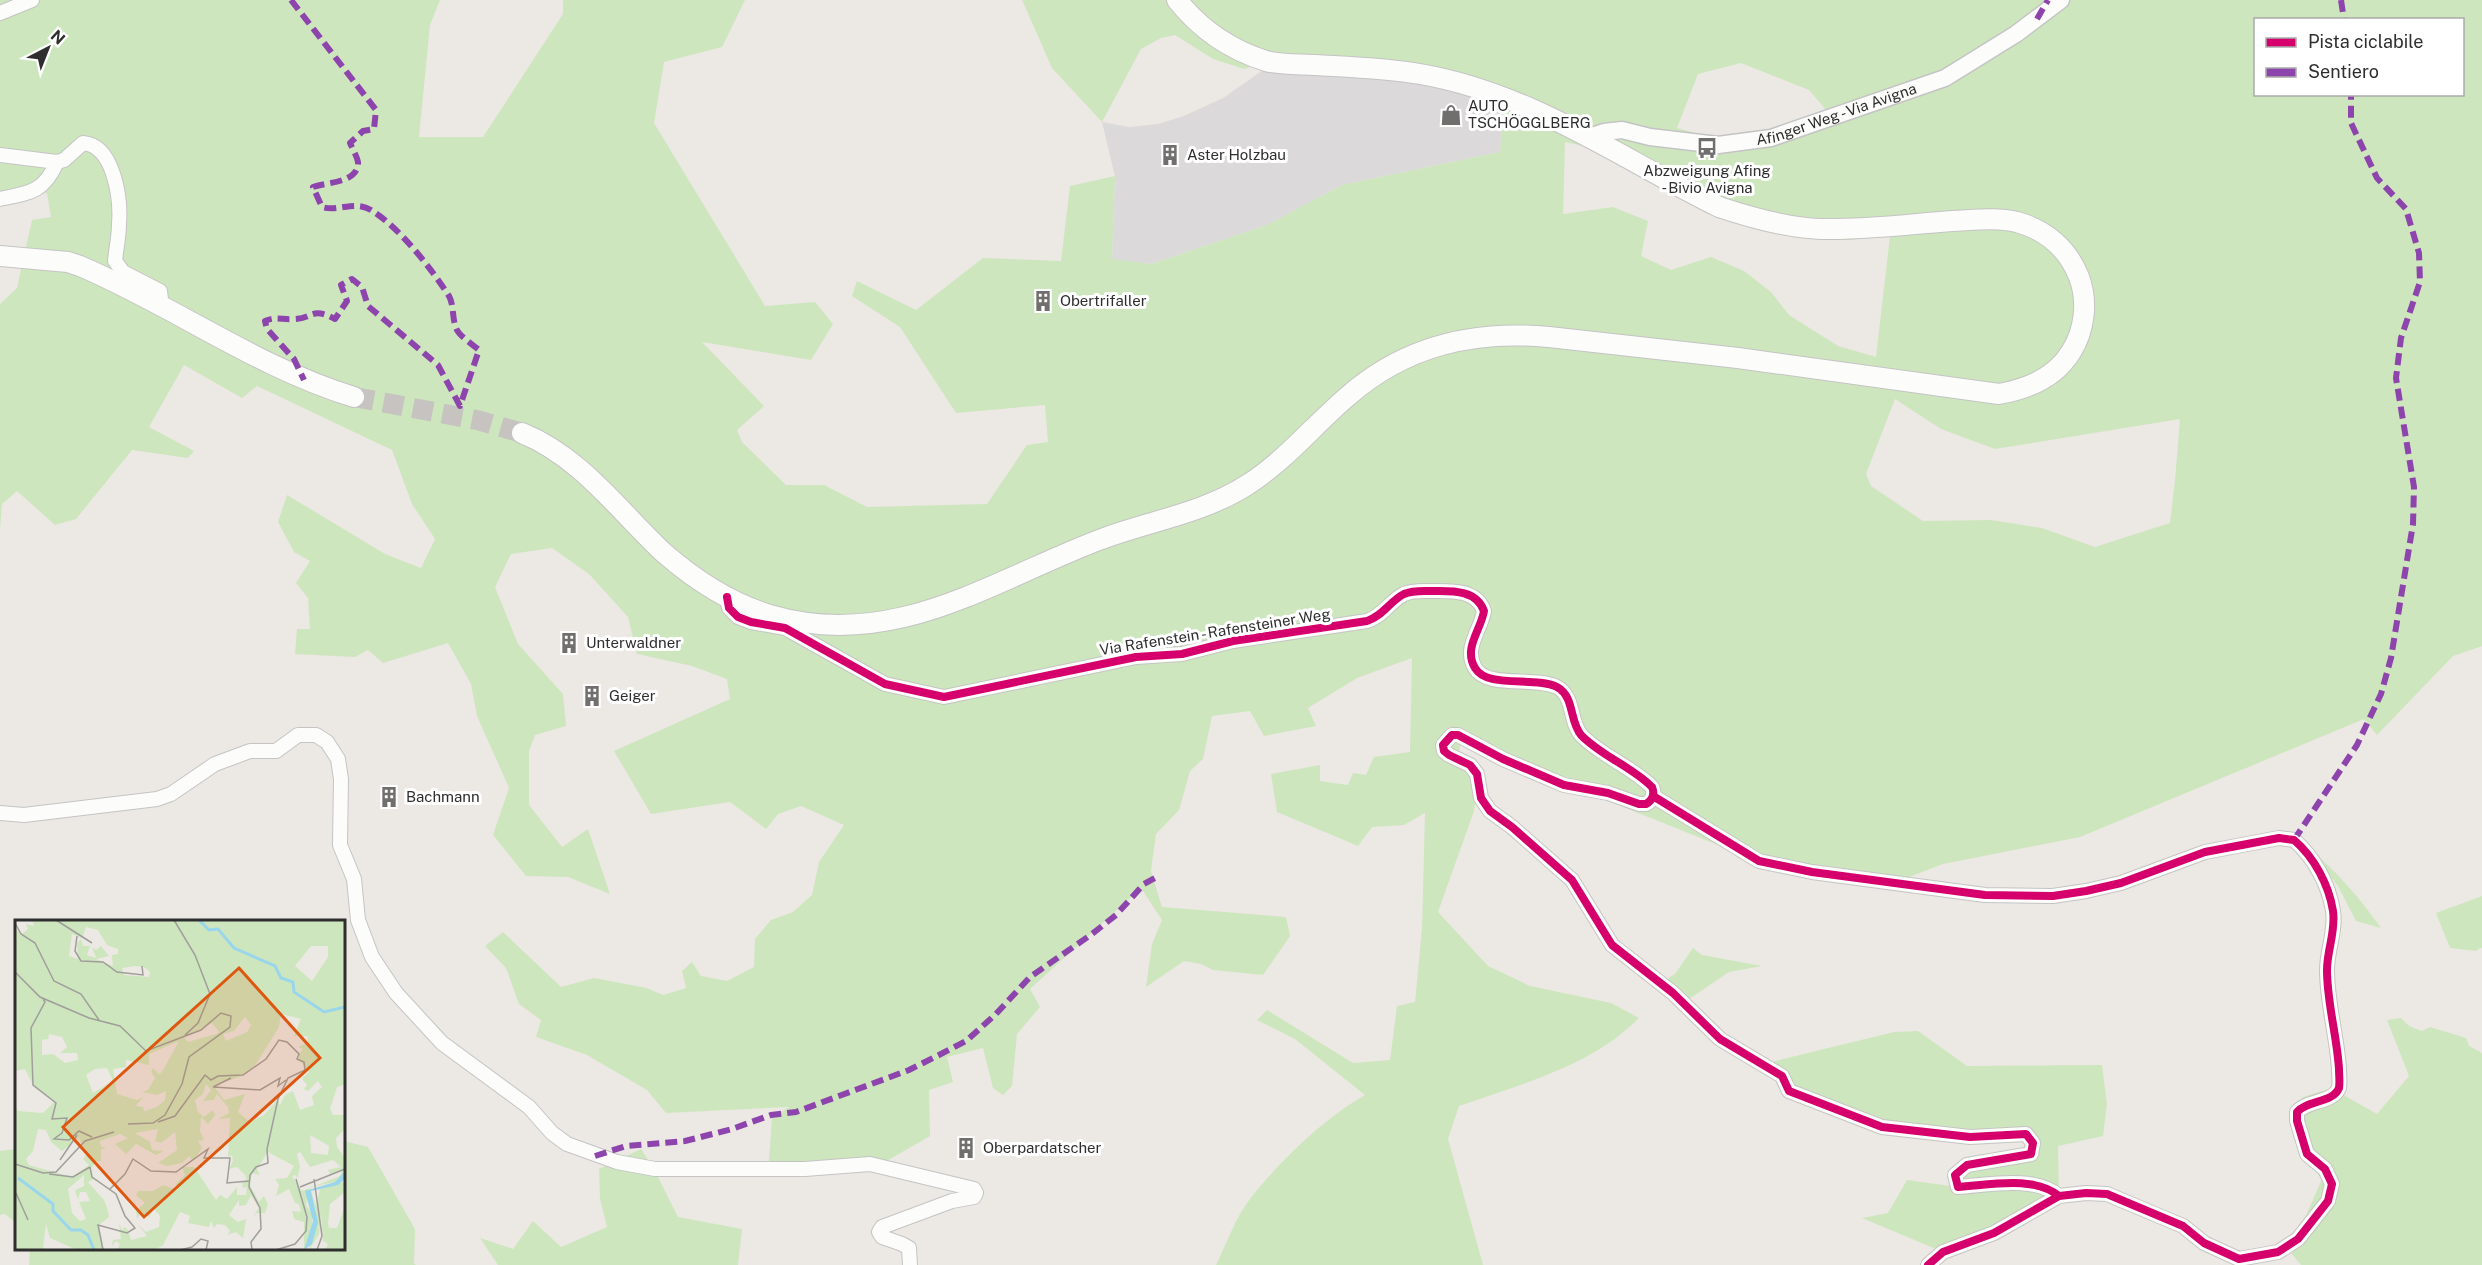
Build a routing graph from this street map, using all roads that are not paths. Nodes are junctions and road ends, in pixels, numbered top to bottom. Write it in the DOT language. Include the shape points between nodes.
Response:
graph roads {
  1 [pos="32,0"];
  2 [pos="1177,0"];
  3 [pos="2061,0"];
  4 [pos="0,13"];
  5 [pos="1589,137"];
  6 [pos="0,154"];
  7 [pos="57,162"];
  8 [pos="0,199"];
  9 [pos="0,256"];
  10 [pos="162,307"];
  11 [pos="354,397"];
  12 [pos="522,433"];
  13 [pos="727,597"];
  14 [pos="1653,796"];
  15 [pos="0,813"];
  16 [pos="2059,1196"];
  17 [pos="910,1265"];
  18 [pos="1928,1265"];
  1 -- 4 [label="street"];
  2 -- 5 [label="main road" via="1220,40 1267,61 1374,68 1479,87 1541,111"];
  3 -- 5 [label="street, Afinger Weg - Via Avigna" via="2016,34 1945,78 1771,138 1707,145 1622,130"];
  5 -- 13 [label="main road" via="1719,207 1761,220 1821,229 1980,220 2014,221 2034,228 2061,247 2078,275 2084,294 2079,337 2068,357 2048,376 2031,386 1999,394 1549,337 1468,338 1421,352 1375,374 1274,466 1229,495 1099,540 953,604 874,624 839,624 768,615"];
  6 -- 7 [label="street"];
  7 -- 8 [label="street" via="44,185"];
  7 -- 10 [label="street" via="83,143 91,143 105,154 118,197 115,261 123,272 160,291"];
  9 -- 10 [label="main road" via="69,262"];
  10 -- 11 [label="main road" via="286,371"];
  12 -- 13 [label="main road" via="572,462 665,553 696,579"];
  13 -- 14 [label="street, Via Rafenstein - Rafensteiner Weg" via="729,608 738,617 785,628 885,684 944,697 1136,657 1182,654 1233,641 1367,621 1409,592 1462,592 1478,601 1484,611 1470,653 1480,674 1492,679 1545,683 1563,691 1580,733 1652,786"];
  14 -- 16 [label="street" via="1642,804 1563,785 1458,735 1452,735 1443,745 1444,751 1478,774 1481,798 1490,811 1572,880 1612,945 1673,993 1720,1039 1782,1076 1790,1091 1882,1127 1970,1137 2026,1134 2033,1143 2031,1154 1967,1165 1955,1175 1958,1187 2024,1184 2049,1188"];
  14 -- 16 [label="street" via="1759,861 1985,896 2053,896 2086,891 2121,883 2218,848 2282,837 2299,844 2321,876 2333,912 2327,968 2339,1084 2332,1095 2304,1104 2296,1112 2307,1154 2325,1170 2332,1184 2328,1201 2298,1239 2278,1252 2239,1259 2204,1243 2183,1226 2107,1194"];
  15 -- 17 [label="street" via="24,815 157,799 215,764 250,751 276,751 304,733 320,737 338,759 340,845 354,879 358,920 372,957 396,993 442,1043 529,1107 560,1139 596,1156 655,1169 786,1169 870,1164 974,1189 974,1197 967,1200 952,1201 882,1227 882,1238 909,1248"];
  16 -- 18 [label="street" via="1994,1233 1943,1252"];
}
